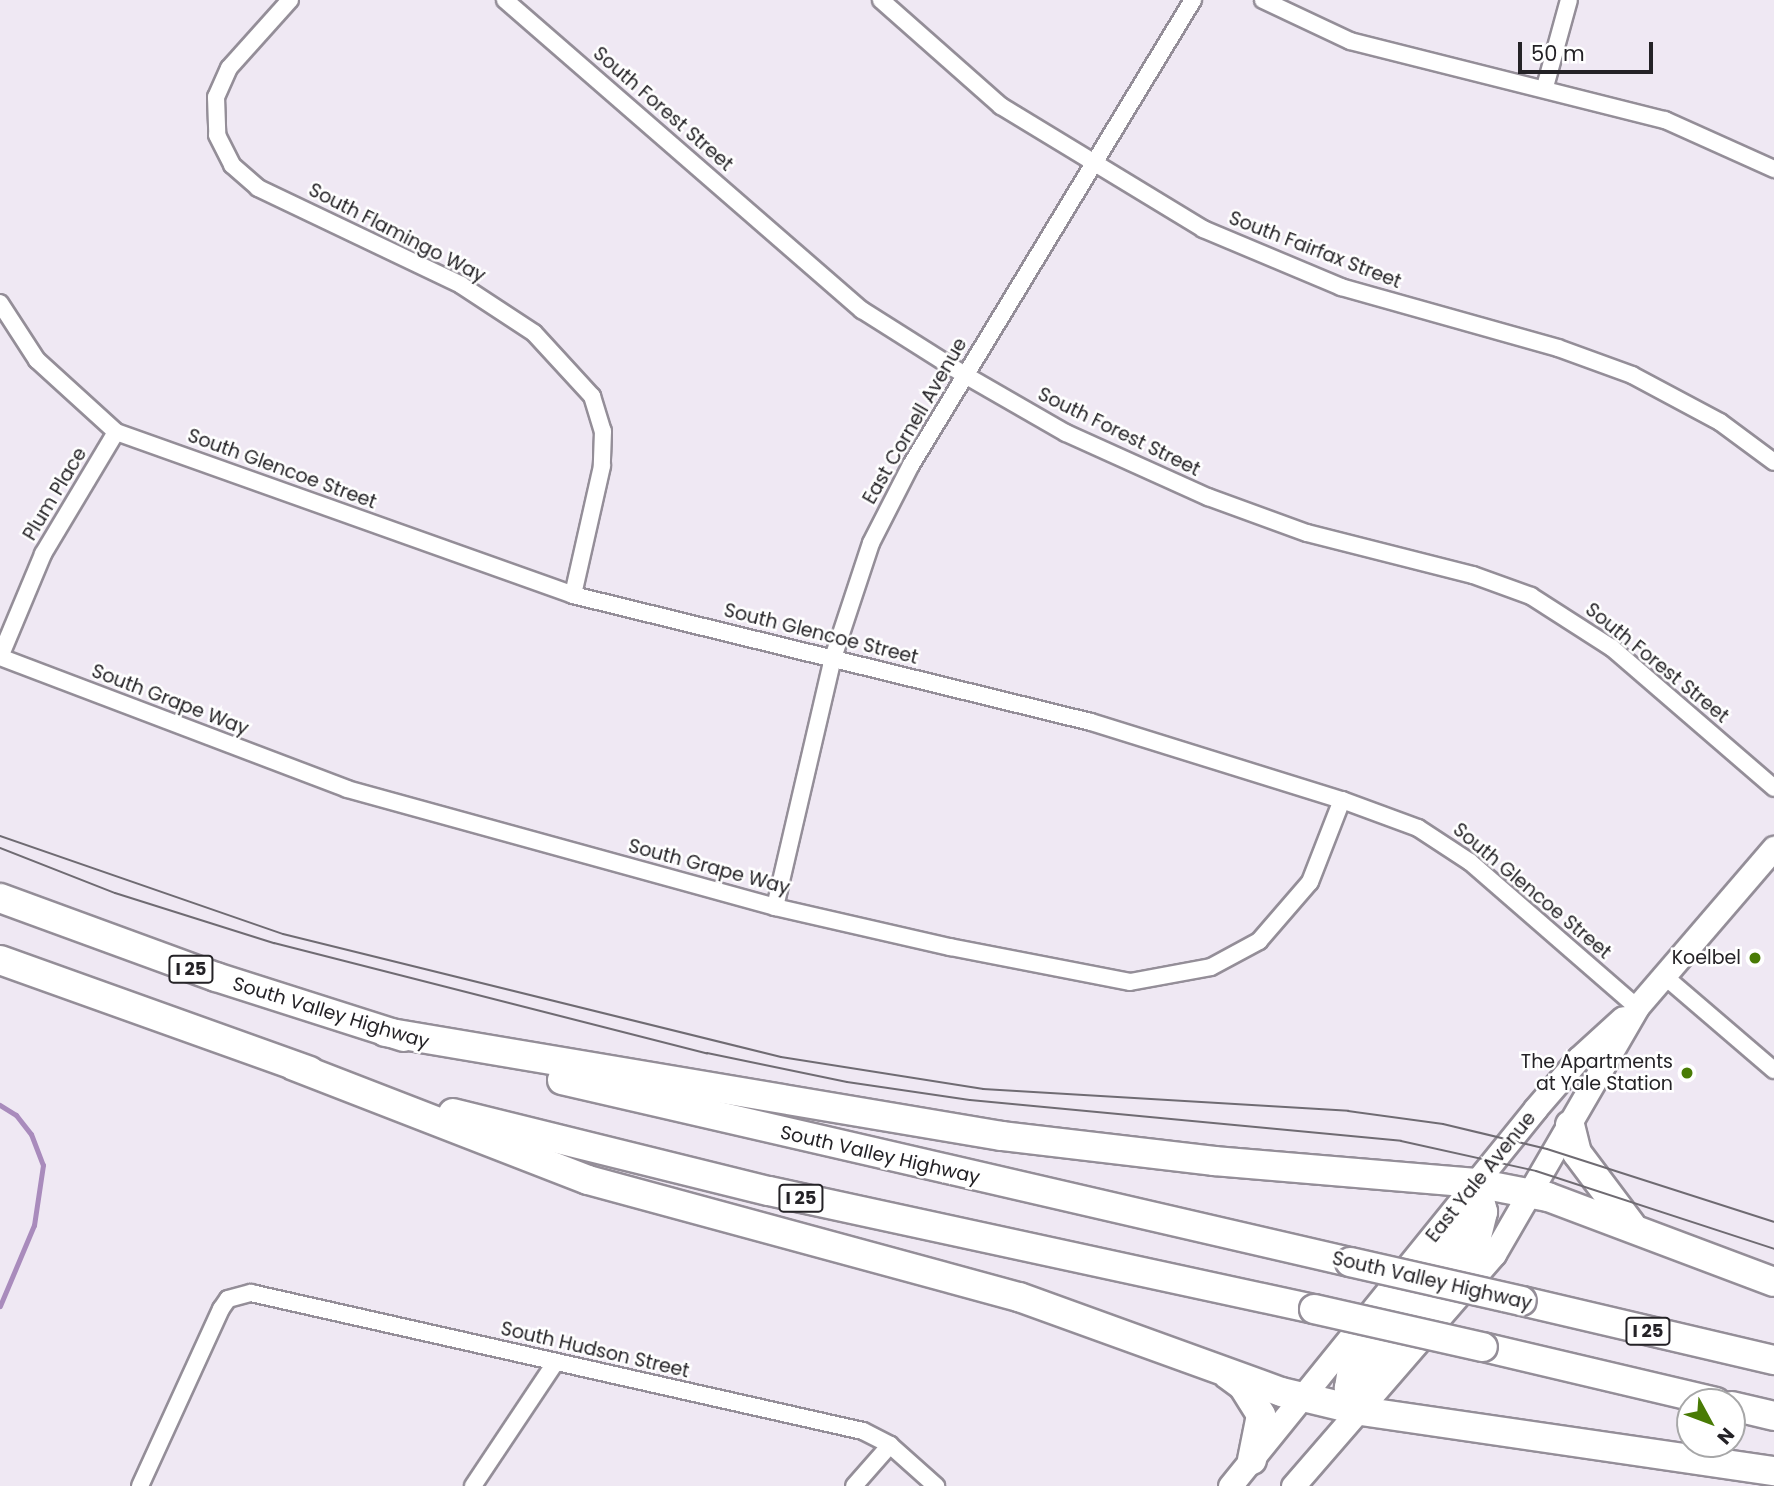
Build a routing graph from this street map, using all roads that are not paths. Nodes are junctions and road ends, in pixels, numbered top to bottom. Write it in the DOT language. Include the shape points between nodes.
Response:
graph roads {
  1 [pos="290,0"];
  2 [pos="505,0"];
  3 [pos="881,0"];
  4 [pos="1193,0"];
  5 [pos="1263,0"];
  6 [pos="1569,0"];
  7 [pos="1545,87"];
  8 [pos="1093,165"];
  9 [pos="1774,169"];
  10 [pos="0,303"];
  11 [pos="965,375"];
  12 [pos="116,432"];
  13 [pos="1774,461"];
  14 [pos="573,595"];
  15 [pos="0,657"];
  16 [pos="833,658"];
  17 [pos="1774,789"];
  18 [pos="1342,800"];
  19 [pos="1774,848"];
  20 [pos="0,898"];
  21 [pos="775,907"];
  22 [pos="0,960"];
  23 [pos="1664,975"];
  24 [pos="1636,1007"];
  25 [pos="385,1032"];
  26 [pos="294,1066"];
  27 [pos="1774,1070"];
  28 [pos="1570,1125"];
  29 [pos="1476,1183"];
  30 [pos="1533,1193"];
  31 [pos="1633,1227"];
  32 [pos="1774,1282"];
  33 [pos="1205,1360"];
  34 [pos="1774,1360"];
  35 [pos="555,1363"];
  36 [pos="1676,1393"];
  37 [pos="1304,1397"];
  38 [pos="1746,1409"];
  39 [pos="1361,1411"];
  40 [pos="1774,1416"];
  41 [pos="890,1445"];
  42 [pos="1252,1460"];
  43 [pos="1774,1471"];
  44 [pos="140,1486"];
  45 [pos="473,1486"];
  46 [pos="854,1486"];
  47 [pos="936,1486"];
  48 [pos="1230,1486"];
  49 [pos="1293,1486"];
  1 -- 14 [label="street, South Flamingo Way" via="229,68 216,97 217,135 232,165 258,188 461,285 534,334 592,396 604,430 602,466"];
  2 -- 11 [label="street, South Forest Street" via="863,310"];
  3 -- 8 [label="street, South Fairfax Street" via="1001,106"];
  4 -- 8 [label="street, East Cornell Avenue"];
  5 -- 7 [label="street" via="1350,41"];
  6 -- 7 [label="street"];
  7 -- 9 [label="street" via="1665,120"];
  8 -- 11 [label="street, East Cornell Avenue"];
  8 -- 13 [label="street, South Fairfax Street" via="1203,229 1275,262 1426,314 1558,348 1632,375 1720,422"];
  10 -- 12 [label="street, South Glencoe Street" via="37,360"];
  11 -- 16 [label="street, East Cornell Avenue" via="871,543"];
  11 -- 17 [label="street, South Forest Street" via="1066,433 1208,497 1328,540 1492,581 1547,605 1630,663"];
  12 -- 14 [label="street, South Glencoe Street"];
  12 -- 15 [label="street, Plum Place" via="43,554"];
  14 -- 16 [label="street, South Glencoe Street"];
  15 -- 21 [label="street, South Grape Way" via="346,789"];
  16 -- 18 [label="street, South Glencoe Street" via="1091,722"];
  16 -- 21 [label="street, East Cornell Avenue"];
  18 -- 21 [label="street, South Grape Way" via="1310,883 1279,923 1242,953 1172,977 1130,982"];
  18 -- 24 [label="street, South Glencoe Street" via="1448,844"];
  19 -- 23 [label="main road, East Yale Avenue"];
  20 -- 25 [label="highway, South Valley Highway / I 25" via="116,943"];
  22 -- 26 [label="highway, I 25"];
  23 -- 24 [label="main road, East Yale Avenue"];
  23 -- 27 [label="street"];
  24 -- 28 [label="main road, East Yale Avenue"];
  24 -- 29 [label="main road, East Yale Avenue" via="1579,1058"];
  25 -- 29 [label="highway" via="1002,1136 1214,1161"];
  25 -- 34 [label="highway, South Valley Highway / I 25, bridge" via="773,1131"];
  26 -- 33 [label="highway" via="588,1180 1018,1297"];
  26 -- 36 [label="highway, I 25, bridge" via="472,1118 743,1185"];
  28 -- 30 [label="main road, East Yale Avenue"];
  28 -- 31 [label="highway" via="1584,1165"];
  29 -- 30 [label="highway"];
  29 -- 37 [label="main road, East Yale Avenue"];
  29 -- 39 [label="highway" via="1435,1261 1352,1368 1349,1388"];
  30 -- 31 [label="highway"];
  30 -- 39 [label="main road, East Yale Avenue" via="1483,1269"];
  31 -- 32 [label="highway"];
  33 -- 37 [label="highway"];
  33 -- 42 [label="highway" via="1243,1386 1255,1401 1261,1415"];
  35 -- 41 [label="street, South Hudson Street" via="846,1427"];
  35 -- 44 [label="street, South Hudson Street" via="263,1295 240,1294 228,1299"];
  35 -- 45 [label="street"];
  37 -- 39 [label="highway"];
  37 -- 42 [label="main road, East Yale Avenue"];
  38 -- 40 [label="highway"];
  39 -- 43 [label="highway"];
  39 -- 49 [label="main road, East Yale Avenue"];
  41 -- 46 [label="street"];
  41 -- 47 [label="street, South Hudson Street"];
  42 -- 48 [label="main road, East Yale Avenue"];
}
